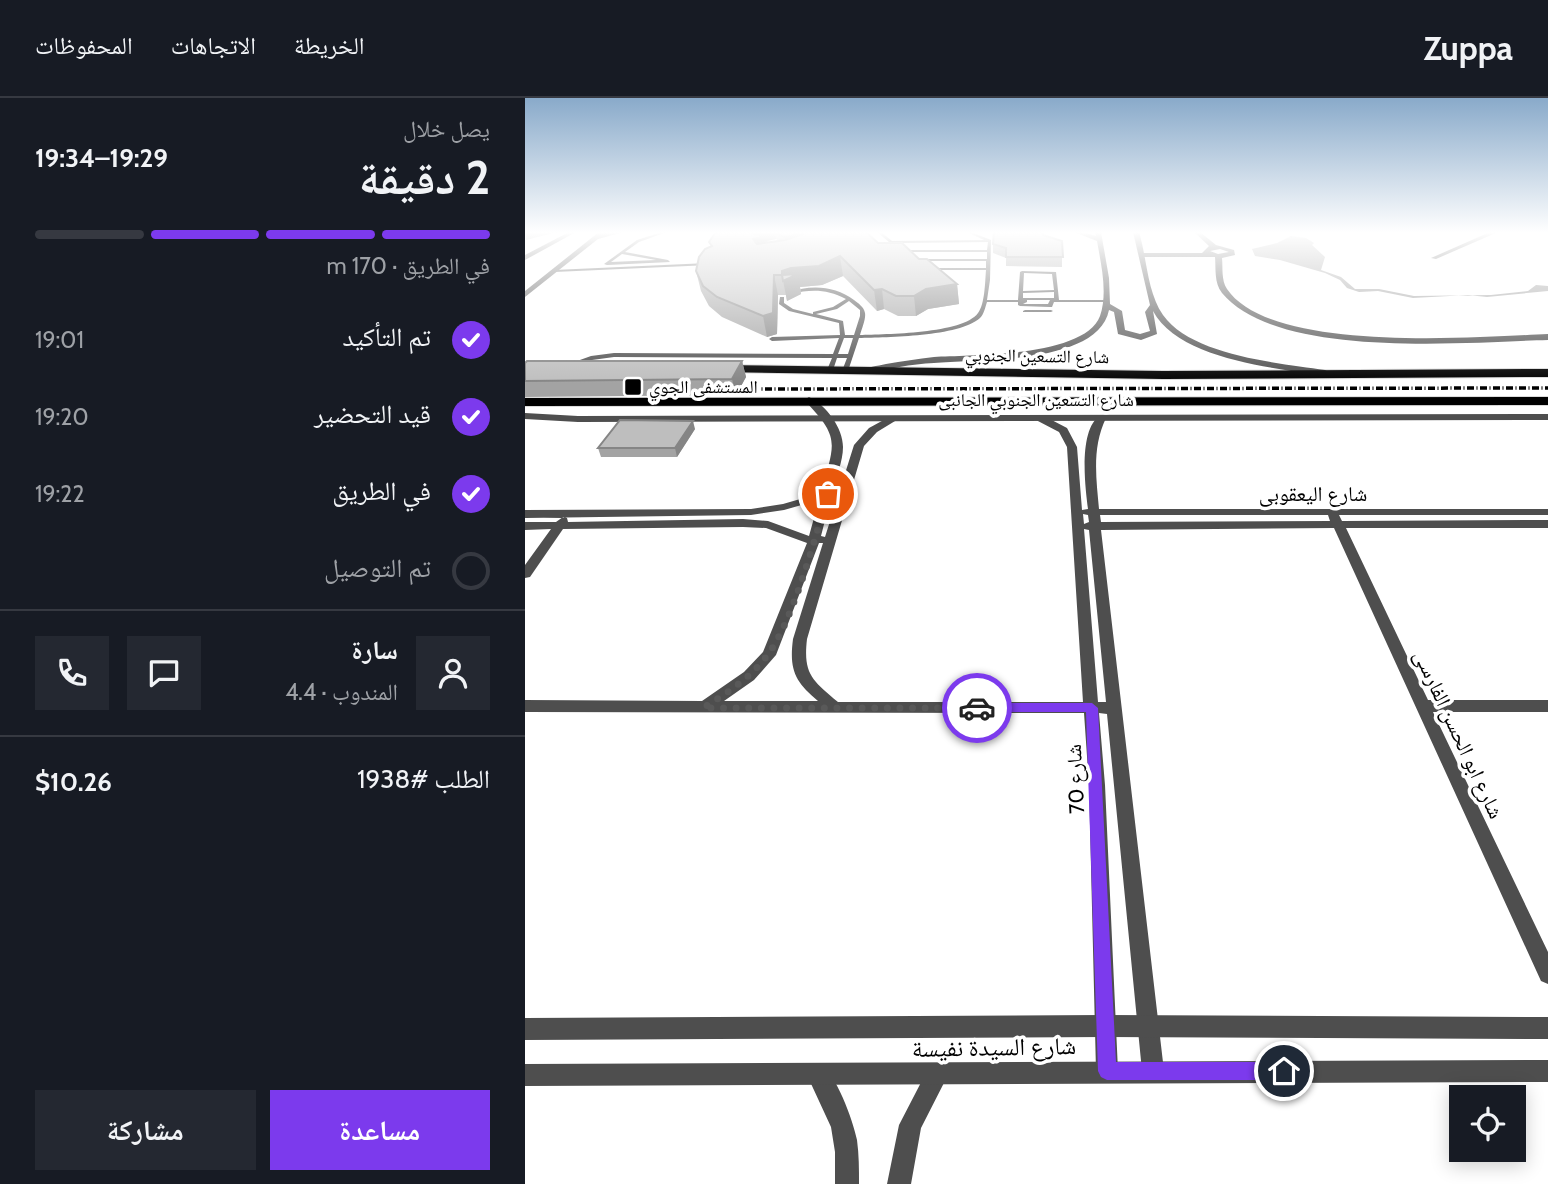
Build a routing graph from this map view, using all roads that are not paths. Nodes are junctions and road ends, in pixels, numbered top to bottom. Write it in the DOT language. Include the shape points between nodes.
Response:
graph roads {
  1 [pos="540,283"];
  2 [pos="986,283"];
  3 [pos="1021,283"];
  4 [pos="1056,283"];
  5 [pos="1105,283"];
  6 [pos="1147,283"];
  7 [pos="1221,283"];
  8 [pos="1021,292"];
  9 [pos="1056,292"];
  10 [pos="789,293"];
  11 [pos="525,295"];
  12 [pos="782,298"];
  13 [pos="849,299"];
  14 [pos="984,300"];
  15 [pos="1107,301"];
  16 [pos="1154,304"];
  17 [pos="1023,305"];
  18 [pos="1053,305"];
  19 [pos="810,314"];
  20 [pos="843,334"];
  21 [pos="857,334"];
  22 [pos="1548,337"];
  23 [pos="772,339"];
  24 [pos="835,356"];
  25 [pos="849,356"];
  26 [pos="557,368"];
  27 [pos="830,370"];
  28 [pos="845,371"];
  29 [pos="865,371"];
  30 [pos="1548,373"];
  31 [pos="1329,374"];
  32 [pos="809,400"];
  33 [pos="1322,401"];
  34 [pos="1548,401"];
  35 [pos="525,402"];
  36 [pos="525,416"];
  37 [pos="1331,417"];
  38 [pos="1548,417"];
  39 [pos="828,418"];
  40 [pos="895,418"];
  41 [pos="1040,418"];
  42 [pos="1101,418"];
  43 [pos="828,494"];
  44 [pos="1548,512"];
  45 [pos="525,514"];
  46 [pos="568,514"];
  47 [pos="1087,519"];
  48 [pos="1335,519"];
  49 [pos="1548,524"];
  50 [pos="525,526"];
  51 [pos="559,526"];
  52 [pos="814,540"];
  53 [pos="829,540"];
  54 [pos="525,574"];
  55 [pos="525,706"];
  56 [pos="1422,706"];
  57 [pos="1548,706"];
  58 [pos="543,708"];
  59 [pos="703,708"];
  60 [pos="836,708"];
  61 [pos="1092,708"];
  62 [pos="1115,708"];
  63 [pos="525,713"];
  64 [pos="1548,974"];
  65 [pos="1105,1026"];
  66 [pos="1148,1027"];
  67 [pos="1548,1028"];
  68 [pos="525,1030"];
  69 [pos="1107,1071"];
  70 [pos="1153,1071"];
  71 [pos="1548,1071"];
  72 [pos="525,1075"];
  73 [pos="818,1075"];
  74 [pos="937,1075"];
  75 [pos="846,1184"];
  76 [pos="899,1184"];
  1 -- 11 [label="street"];
  2 -- 14 [label="lane"];
  3 -- 8 [label="lane"];
  4 -- 9 [label="lane"];
  5 -- 15 [label="street"];
  6 -- 16 [label="street"];
  7 -- 22 [label="street" via="1231,299 1265,319 1324,335 1371,339"];
  8 -- 9 [label="lane"];
  8 -- 17 [label="lane"];
  9 -- 18 [label="lane"];
  10 -- 13 [label="lane" via="826,289"];
  12 -- 19 [label="lane" via="786,308"];
  13 -- 19 [label="lane"];
  13 -- 21 [label="lane" via="863,313"];
  14 -- 17 [label="lane"];
  14 -- 21 [label="lane" via="979,317 955,329 928,334"];
  15 -- 16 [label="street" via="1118,311 1123,334 1141,337 1154,332 1149,312"];
  15 -- 18 [label="lane"];
  15 -- 29 [label="street" via="1104,319 1094,330 1054,348"];
  16 -- 31 [label="street" via="1173,330 1201,344 1260,362"];
  17 -- 18 [label="lane"];
  17 -- 18 [label="lane"];
  19 -- 20 [label="lane" via="839,320"];
  20 -- 21 [label="lane"];
  20 -- 23 [label="lane"];
  20 -- 24 [label="lane"];
  21 -- 25 [label="lane"];
  24 -- 25 [label="lane"];
  24 -- 26 [label="lane" via="614,355"];
  24 -- 27 [label="lane"];
  25 -- 28 [label="lane"];
  26 -- 27 [label="highway, شارع التسعين الجنوبي"];
  27 -- 28 [label="highway, شارع التسعين الجنوبي"];
  28 -- 29 [label="highway, شارع التسعين الجنوبي"];
  29 -- 31 [label="highway, شارع التسعين الجنوبي"];
  30 -- 31 [label="highway, شارع التسعين الجنوبي"];
  32 -- 33 [label="highway"];
  32 -- 35 [label="highway"];
  32 -- 39 [label="street"];
  33 -- 34 [label="highway"];
  33 -- 37 [label="highway"];
  36 -- 39 [label="street, شارع التسعين الجنوبي الجانبى"];
  37 -- 38 [label="street, شارع التسعين الجنوبي الجانبى"];
  37 -- 42 [label="street, شارع التسعين الجنوبي الجانبى"];
  39 -- 40 [label="street, شارع التسعين الجنوبي الجانبى"];
  39 -- 43 [label="street" via="838,448"];
  40 -- 41 [label="street, شارع التسعين الجنوبي الجانبى"];
  40 -- 53 [label="street" via="873,430 859,445"];
  41 -- 42 [label="street, شارع التسعين الجنوبي الجانبى"];
  41 -- 47 [label="street, شارع 70" via="1070,438"];
  42 -- 47 [label="street, شارع 70" via="1090,453"];
  43 -- 46 [label="street" via="751,512"];
  43 -- 52 [label="street"];
  44 -- 48 [label="street, شارع اليعقوبى"];
  45 -- 46 [label="street"];
  46 -- 51 [label="street"];
  47 -- 48 [label="street, شارع اليعقوبى"];
  47 -- 61 [label="street, شارع 70"];
  47 -- 62 [label="street, شارع 70"];
  48 -- 49 [label="street, شارع اليعقوبى"];
  48 -- 56 [label="street, شارع ابو الحسن الفارسى"];
  50 -- 51 [label="street"];
  51 -- 52 [label="street" via="756,524"];
  51 -- 54 [label="street"];
  52 -- 53 [label="street"];
  52 -- 59 [label="street" via="768,655 742,682"];
  53 -- 60 [label="street" via="797,660 802,677"];
  55 -- 58 [label="street"];
  56 -- 57 [label="street"];
  56 -- 64 [label="street, شارع ابو الحسن الفارسى"];
  58 -- 59 [label="street"];
  58 -- 63 [label="street"];
  59 -- 60 [label="street"];
  60 -- 61 [label="street"];
  61 -- 62 [label="street"];
  61 -- 65 [label="street, شارع 70"];
  62 -- 66 [label="street, شارع 70"];
  65 -- 66 [label="street, شارع السيدة نفيسة"];
  65 -- 68 [label="street, شارع السيدة نفيسة"];
  65 -- 69 [label="street, شارع 70"];
  66 -- 67 [label="street, شارع السيدة نفيسة"];
  66 -- 70 [label="street, شارع 70"];
  69 -- 70 [label="street, شارع السيدة نفيسة"];
  69 -- 74 [label="street, شارع السيدة نفيسة"];
  70 -- 71 [label="street, شارع السيدة نفيسة"];
  72 -- 73 [label="street, شارع السيدة نفيسة"];
  73 -- 74 [label="street, شارع السيدة نفيسة"];
  73 -- 75 [label="street" via="843,1124 848,1149"];
  74 -- 76 [label="street" via="910,1125"];
}
